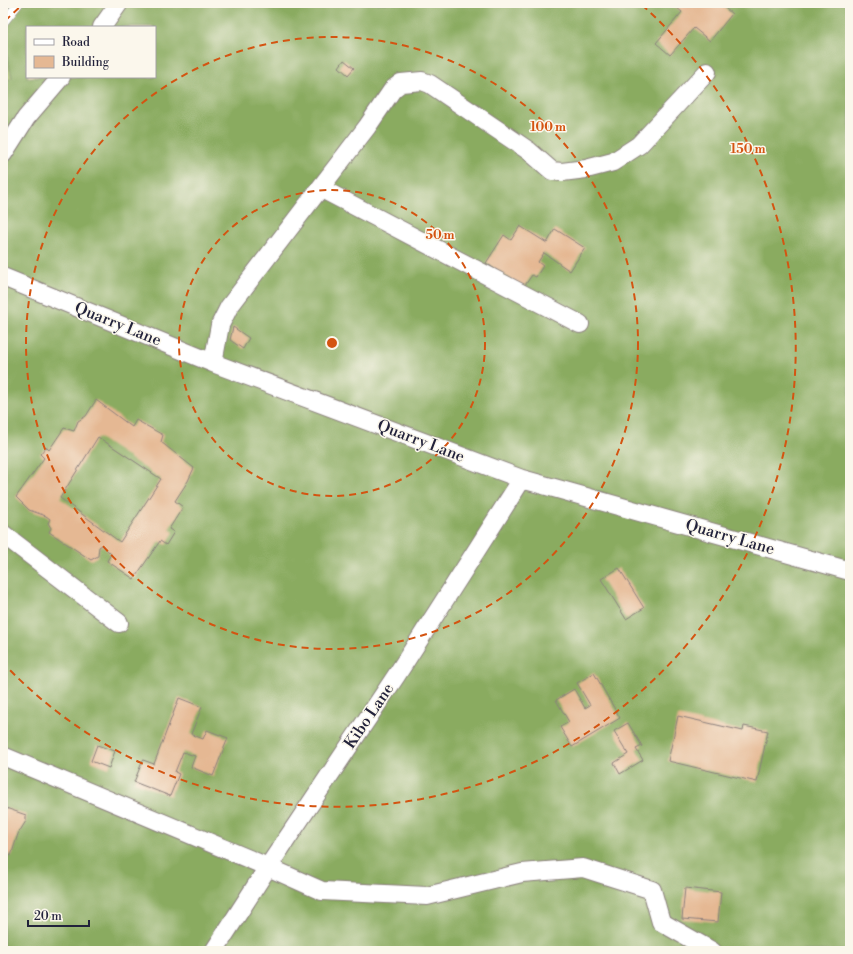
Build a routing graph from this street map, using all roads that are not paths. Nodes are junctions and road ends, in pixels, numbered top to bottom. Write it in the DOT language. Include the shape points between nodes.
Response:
graph roads {
  1 [pos="7,3"];
  2 [pos="119,3"];
  3 [pos="16,6"];
  4 [pos="3,23"];
  5 [pos="103,26"];
  6 [pos="707,72"];
  7 [pos="60,78"];
  8 [pos="3,154"];
  9 [pos="320,188"];
  10 [pos="3,277"];
  11 [pos="580,324"];
  12 [pos="213,363"];
  13 [pos="522,479"];
  14 [pos="3,534"];
  15 [pos="850,570"];
  16 [pos="120,623"];
  17 [pos="3,756"];
  18 [pos="268,867"];
  19 [pos="214,951"];
  20 [pos="712,951"];
  1 -- 3 [label="lane"];
  2 -- 5 [label="street"];
  3 -- 4 [label="lane"];
  6 -- 9 [label="street" via="639,145 613,162 562,172 552,171 528,151 430,84 422,81 400,83"];
  7 -- 8 [label="street" via="26,118"];
  9 -- 11 [label="street"];
  9 -- 12 [label="street" via="229,307 220,325"];
  10 -- 12 [label="street, Quarry Lane"];
  12 -- 13 [label="street, Quarry Lane"];
  13 -- 15 [label="street, Quarry Lane"];
  13 -- 18 [label="street, Kibo Lane" via="396,676"];
  14 -- 16 [label="street"];
  17 -- 18 [label="street"];
  18 -- 19 [label="street, Kibo Lane"];
  18 -- 20 [label="street" via="322,891 427,896 522,873 583,868 652,890 661,922"];
}
